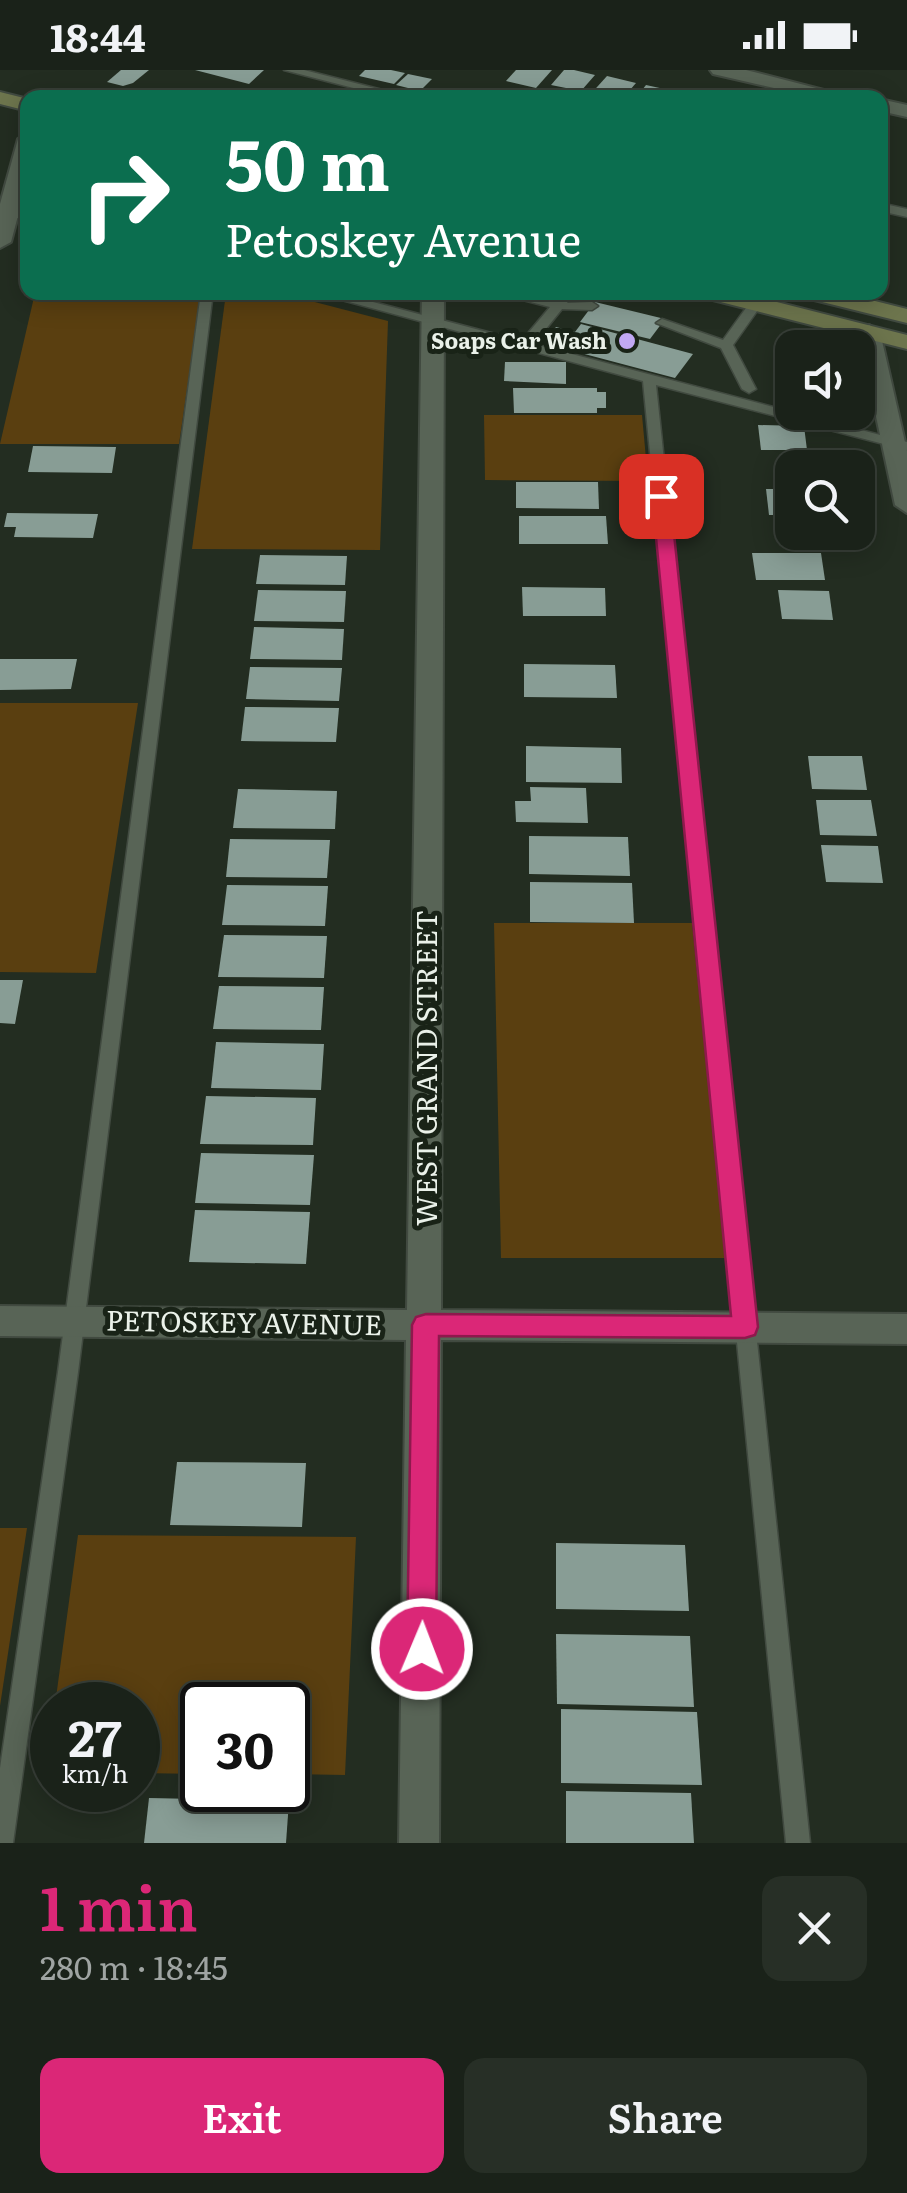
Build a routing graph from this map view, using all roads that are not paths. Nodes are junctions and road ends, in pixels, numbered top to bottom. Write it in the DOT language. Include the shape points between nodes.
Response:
graph roads {
  1 [pos="290,70"];
  2 [pos="720,70"];
  3 [pos="375,90"];
  4 [pos="810,90"];
  5 [pos="20,176"];
  6 [pos="12,212"];
  7 [pos="0,242"];
  8 [pos="207,300"];
  9 [pos="376,300"];
  10 [pos="740,300"];
  11 [pos="842,300"];
  12 [pos="565,301"];
  13 [pos="756,304"];
  14 [pos="433,308"];
  15 [pos="589,310"];
  16 [pos="907,316"];
  17 [pos="658,328"];
  18 [pos="861,330"];
  19 [pos="536,332"];
  20 [pos="875,334"];
  21 [pos="907,342"];
  22 [pos="726,345"];
  23 [pos="875,354"];
  24 [pos="649,379"];
  25 [pos="749,389"];
  26 [pos="900,444"];
  27 [pos="907,505"];
  28 [pos="0,1321"];
  29 [pos="74,1322"];
  30 [pos="426,1325"];
  31 [pos="745,1327"];
  32 [pos="907,1329"];
  33 [pos="1,1843"];
  34 [pos="419,1843"];
  35 [pos="798,1843"];
  1 -- 3 [label="lane"];
  2 -- 4 [label="street"];
  5 -- 6 [label="street"];
  6 -- 7 [label="street"];
  8 -- 29 [label="lane"];
  9 -- 14 [label="lane"];
  10 -- 13 [label="main road"];
  11 -- 16 [label="main road"];
  12 -- 15 [label="lane"];
  12 -- 19 [label="lane"];
  13 -- 18 [label="main road"];
  13 -- 22 [label="lane"];
  14 -- 24 [label="lane"];
  14 -- 30 [label="street, WEST GRAND STREET"];
  17 -- 22 [label="lane"];
  20 -- 21 [label="main road"];
  22 -- 25 [label="lane"];
  23 -- 26 [label="street"];
  24 -- 26 [label="lane"];
  24 -- 31 [label="lane"];
  26 -- 27 [label="street"];
  28 -- 29 [label="street, PETOSKEY AVENUE"];
  29 -- 30 [label="street, PETOSKEY AVENUE"];
  29 -- 33 [label="lane"];
  30 -- 31 [label="street, PETOSKEY AVENUE"];
  30 -- 34 [label="street, WEST GRAND STREET"];
  31 -- 32 [label="street, PETOSKEY AVENUE"];
  31 -- 35 [label="lane"];
}
